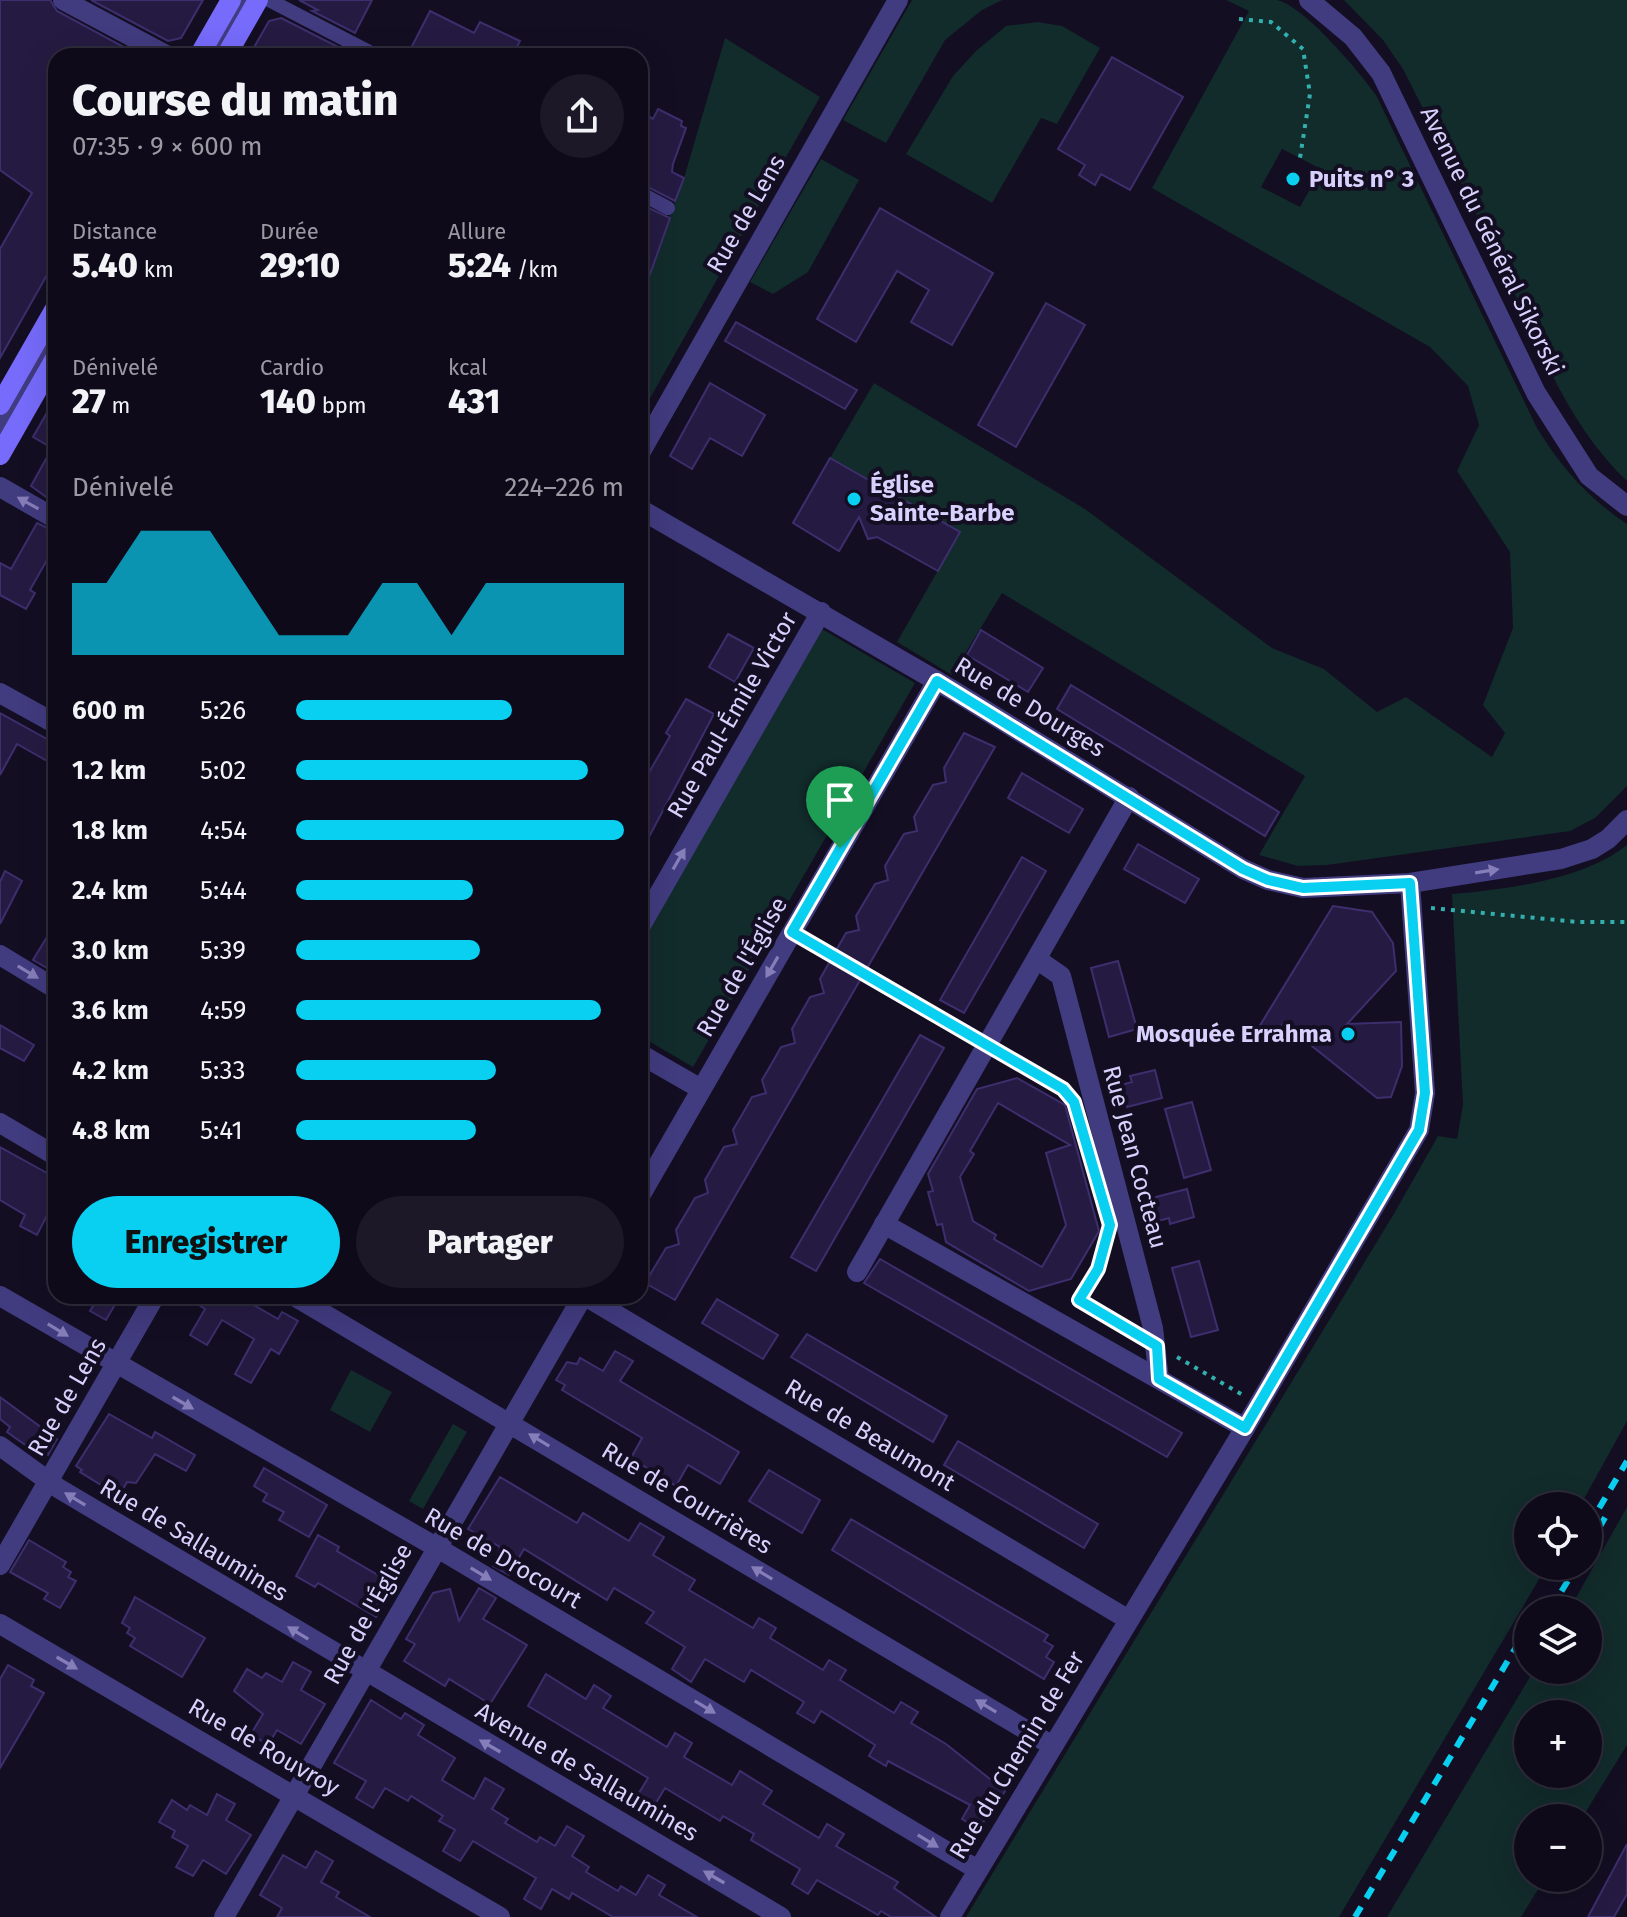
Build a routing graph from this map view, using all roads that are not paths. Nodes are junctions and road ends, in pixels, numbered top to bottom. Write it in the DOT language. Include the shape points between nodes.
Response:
graph roads {
  1 [pos="63,0"];
  2 [pos="231,0"];
  3 [pos="244,0"];
  4 [pos="258,0"];
  5 [pos="269,0"];
  6 [pos="898,0"];
  7 [pos="1309,0"];
  8 [pos="153,48"];
  9 [pos="204,48"];
  10 [pos="217,48"];
  11 [pos="231,48"];
  12 [pos="362,48"];
  13 [pos="648,197"];
  14 [pos="668,208"];
  15 [pos="48,321"];
  16 [pos="48,345"];
  17 [pos="48,371"];
  18 [pos="0,405"];
  19 [pos="0,430"];
  20 [pos="648,439"];
  21 [pos="0,455"];
  22 [pos="0,487"];
  23 [pos="1627,506"];
  24 [pos="48,514"];
  25 [pos="648,514"];
  26 [pos="821,612"];
  27 [pos="937,681"];
  28 [pos="0,693"];
  29 [pos="48,720"];
  30 [pos="1129,797"];
  31 [pos="1627,820"];
  32 [pos="1410,883"];
  33 [pos="648,913"];
  34 [pos="0,955"];
  35 [pos="1038,960"];
  36 [pos="48,984"];
  37 [pos="648,1059"];
  38 [pos="701,1089"];
  39 [pos="0,1123"];
  40 [pos="48,1151"];
  41 [pos="648,1182"];
  42 [pos="884,1224"];
  43 [pos="857,1272"];
  44 [pos="0,1296"];
  45 [pos="150,1304"];
  46 [pos="308,1304"];
  47 [pos="579,1304"];
  48 [pos="597,1304"];
  49 [pos="115,1364"];
  50 [pos="1159,1379"];
  51 [pos="508,1422"];
  52 [pos="1245,1428"];
  53 [pos="0,1446"];
  54 [pos="48,1482"];
  55 [pos="436,1547"];
  56 [pos="0,1565"];
  57 [pos="1129,1620"];
  58 [pos="0,1624"];
  59 [pos="365,1672"];
  60 [pos="1053,1746"];
  61 [pos="295,1794"];
  62 [pos="978,1870"];
  63 [pos="224,1917"];
  64 [pos="500,1917"];
  65 [pos="781,1917"];
  66 [pos="950,1917"];
  1 -- 8 [label="street"];
  2 -- 9 [label="main road"];
  3 -- 10 [label="lane"];
  4 -- 11 [label="main road"];
  5 -- 12 [label="lane"];
  6 -- 20 [label="street, Rue de Lens"];
  7 -- 23 [label="street, Avenue du Général Sikorski" via="1353,37 1381,73 1536,393 1589,476"];
  13 -- 14 [label="lane"];
  15 -- 18 [label="main road"];
  16 -- 19 [label="lane"];
  17 -- 21 [label="main road"];
  24 -- 22 [label="street, one-way"];
  25 -- 26 [label="street, Rue de Dourges"];
  26 -- 27 [label="street, Rue de Dourges"];
  33 -- 26 [label="street, Rue Paul-Émile Victor, one-way"];
  27 -- 30 [label="street, Rue de Dourges"];
  27 -- 38 [label="street, Rue de l'Église, one-way"];
  28 -- 29 [label="street"];
  30 -- 32 [label="street, Rue de Dourges" via="1268,880 1303,888"];
  30 -- 35 [label="street"];
  32 -- 31 [label="street, Rue de Dourges, one-way" via="1569,856 1608,839"];
  32 -- 52 [label="street, Rue du Chemin de Fer" via="1425,1093 1419,1130"];
  34 -- 36 [label="street, one-way"];
  35 -- 42 [label="street"];
  35 -- 50 [label="street, Rue Jean Cocteau" via="1061,976 1157,1346"];
  37 -- 38 [label="street"];
  38 -- 41 [label="street, Rue de l'Église"];
  39 -- 40 [label="street"];
  42 -- 43 [label="street"];
  42 -- 50 [label="street"];
  44 -- 49 [label="street, Rue de Drocourt, one-way"];
  45 -- 49 [label="street, Rue de Lens"];
  46 -- 51 [label="street, Rue de Courrières"];
  47 -- 51 [label="street, Rue de l'Église"];
  48 -- 57 [label="street, Rue de Beaumont"];
  49 -- 54 [label="street, Rue de Lens"];
  49 -- 55 [label="street, Rue de Drocourt, one-way"];
  50 -- 52 [label="street"];
  51 -- 55 [label="street, Rue de l'Église"];
  60 -- 51 [label="street, Rue de Courrières, one-way"];
  52 -- 57 [label="street, Rue du Chemin de Fer"];
  53 -- 54 [label="street, Rue de Sallaumines"];
  54 -- 56 [label="street, Rue de Lens"];
  59 -- 54 [label="street, Rue de Sallaumines, one-way"];
  55 -- 59 [label="street, Rue de l'Église"];
  55 -- 62 [label="street, Rue de Drocourt, one-way"];
  57 -- 60 [label="street, Rue du Chemin de Fer"];
  58 -- 61 [label="street, Rue de Rouvroy, one-way"];
  59 -- 61 [label="street, Rue de l'Église"];
  65 -- 59 [label="street, Avenue de Sallaumines, one-way"];
  60 -- 62 [label="street, Rue du Chemin de Fer"];
  61 -- 63 [label="street, Rue de l'Église"];
  61 -- 64 [label="street, Rue de Rouvroy"];
  62 -- 66 [label="street, Rue du Chemin de Fer"];
}
